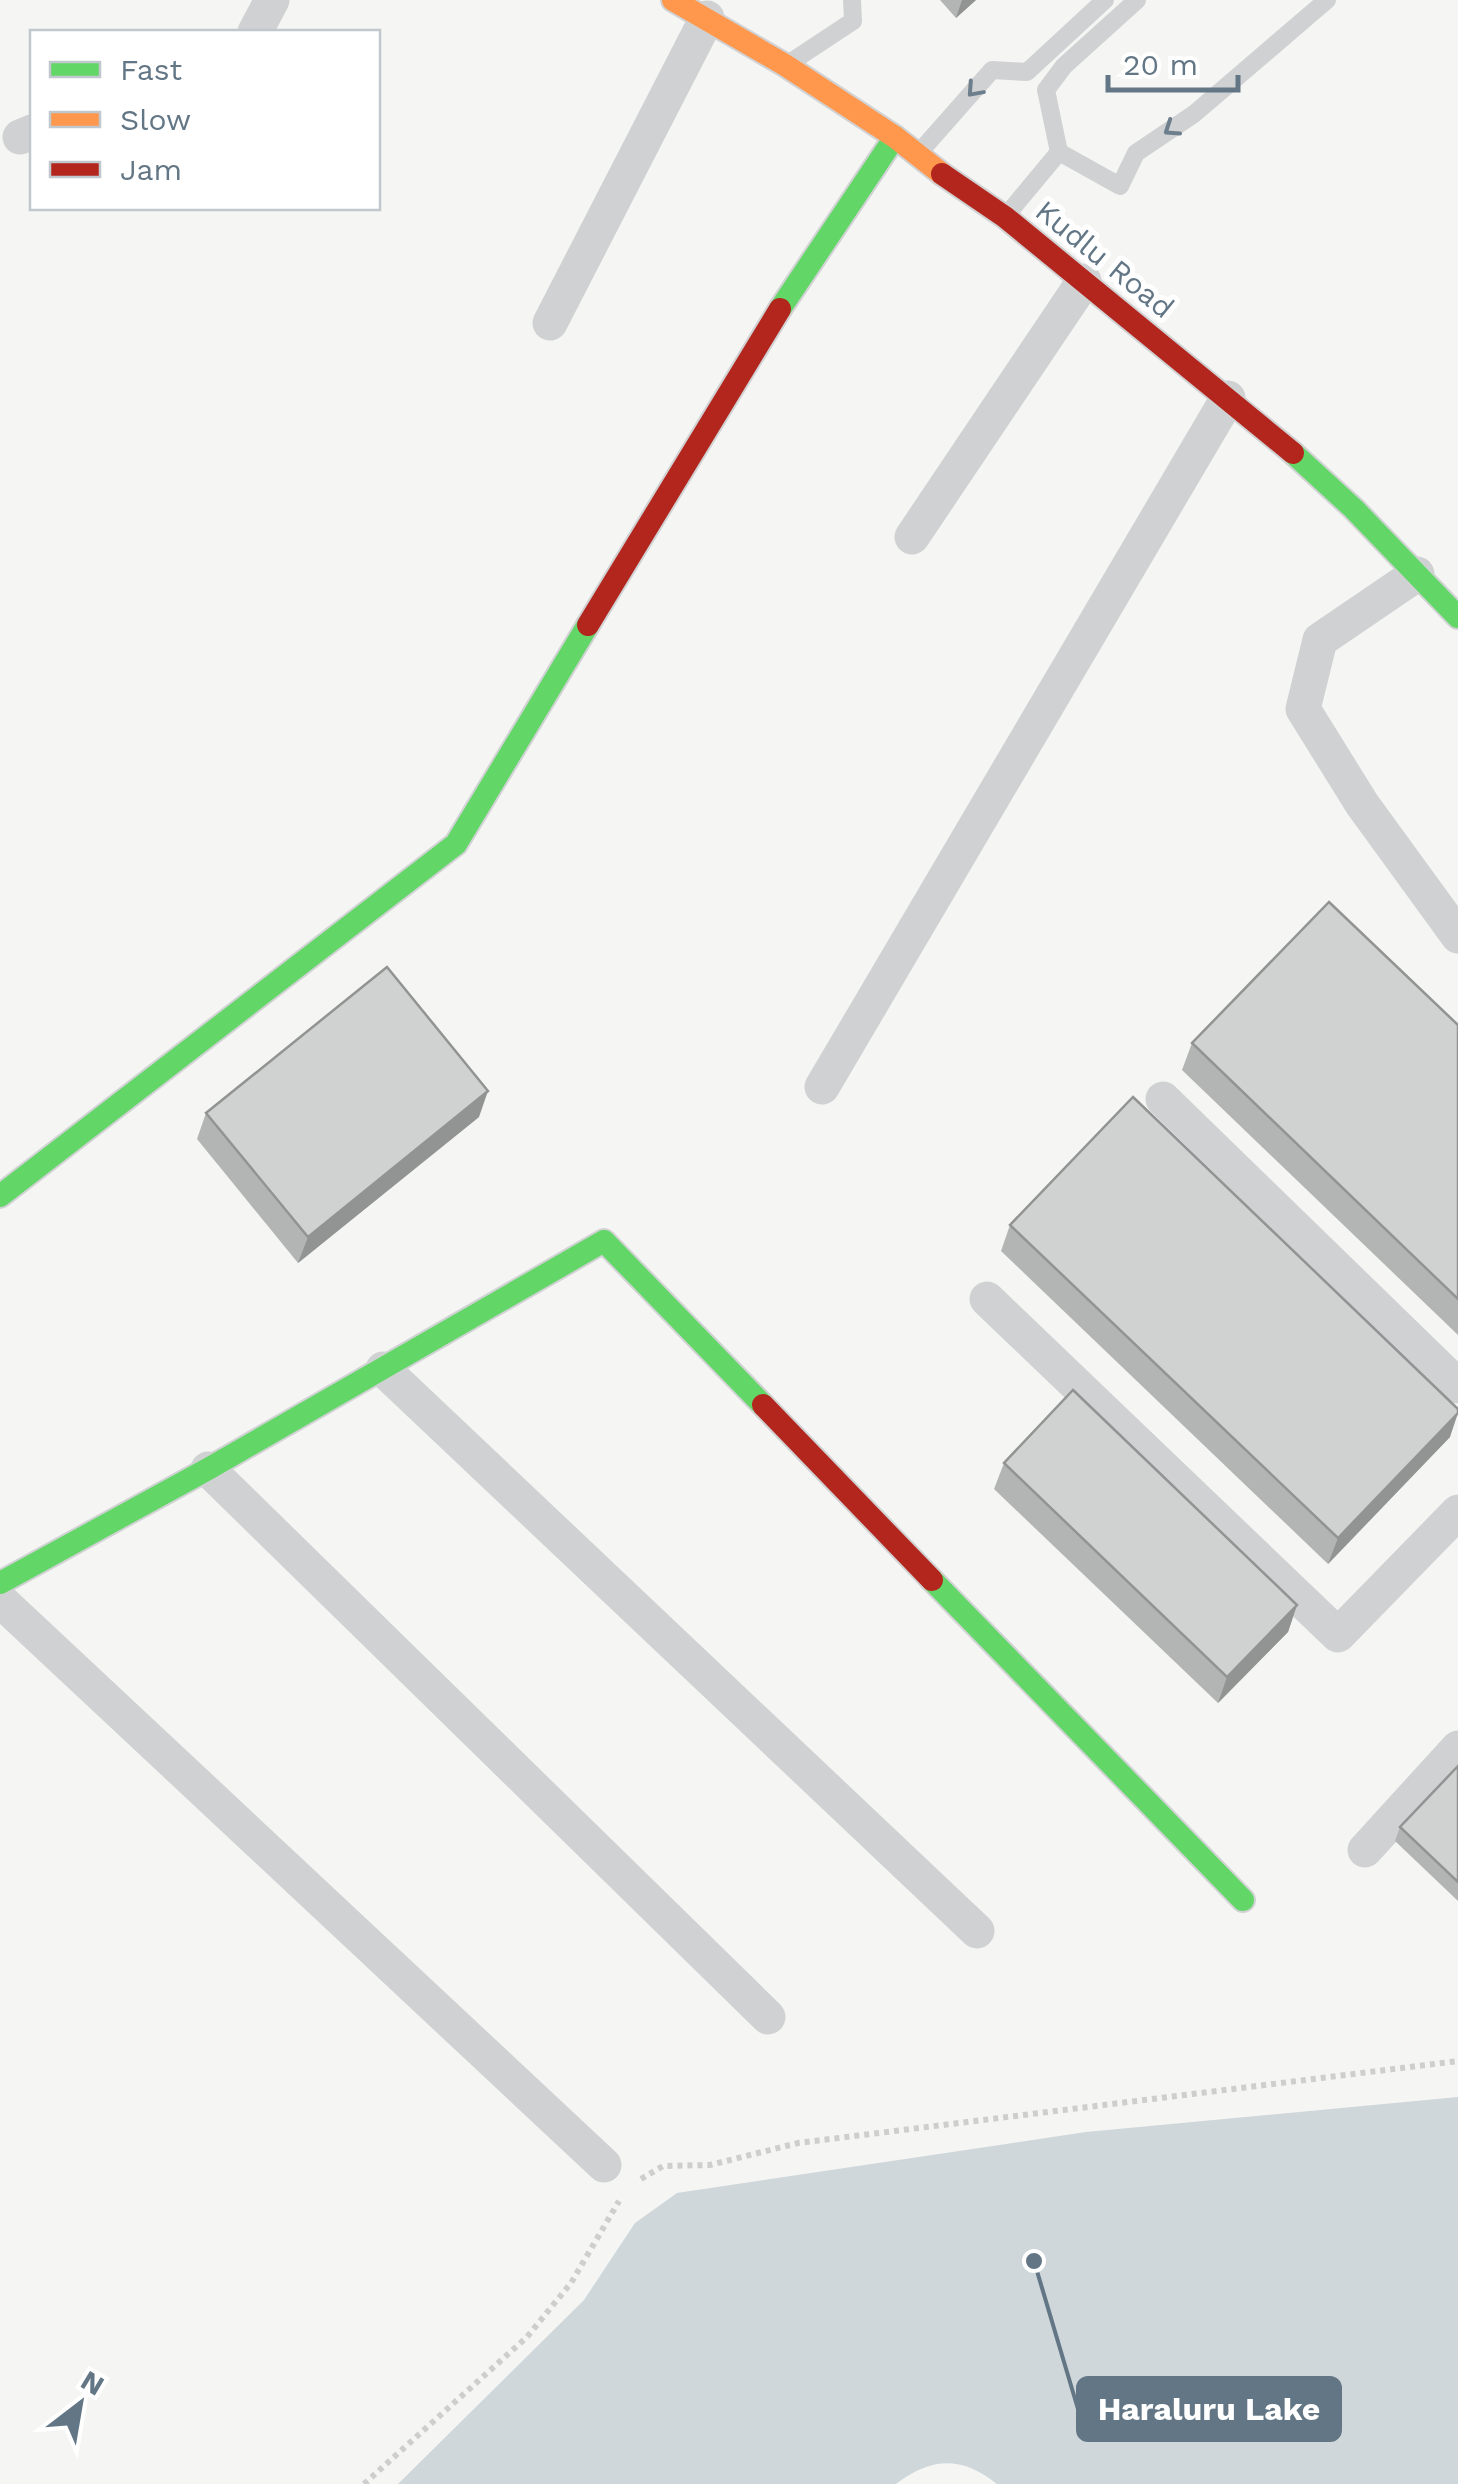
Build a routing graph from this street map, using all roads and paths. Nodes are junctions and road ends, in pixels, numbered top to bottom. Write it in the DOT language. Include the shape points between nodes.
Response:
graph roads {
  1 [pos="272,0"];
  2 [pos="673,0"];
  3 [pos="852,0"];
  4 [pos="1105,0"];
  5 [pos="1138,0"];
  6 [pos="1327,0"];
  7 [pos="707,18"];
  8 [pos="255,30"];
  9 [pos="785,66"];
  10 [pos="895,137"];
  11 [pos="1059,152"];
  12 [pos="916,156"];
  13 [pos="1005,216"];
  14 [pos="1084,281"];
  15 [pos="550,323"];
  16 [pos="1228,398"];
  17 [pos="912,536"];
  18 [pos="1416,574"];
  19 [pos="1458,617"];
  20 [pos="1458,936"];
  21 [pos="822,1087"];
  22 [pos="1163,1099"];
  23 [pos="0,1196"];
  24 [pos="987,1298"];
  25 [pos="383,1368"];
  26 [pos="1458,1386"];
  27 [pos="208,1469"];
  28 [pos="1458,1512"];
  29 [pos="0,1583"];
  30 [pos="0,1600"];
  31 [pos="1456,1755"];
  32 [pos="1364,1850"];
  33 [pos="1243,1900"];
  34 [pos="977,1931"];
  35 [pos="768,2017"];
  36 [pos="1458,2060"];
  37 [pos="604,2165"];
  38 [pos="364,2484"];
  1 -- 8 [label="street"];
  2 -- 7 [label="street, Kudlu Road"];
  3 -- 9 [label="lane" via="853,22"];
  4 -- 12 [label="lane, one-way" via="1027,72 992,70"];
  5 -- 11 [label="lane" via="1046,90"];
  6 -- 11 [label="lane, one-way" via="1194,114 1136,153 1120,186"];
  7 -- 9 [label="street, Kudlu Road"];
  7 -- 15 [label="street"];
  9 -- 10 [label="street, Kudlu Road"];
  10 -- 12 [label="street, Kudlu Road"];
  10 -- 23 [label="street" via="769,325 456,844"];
  11 -- 13 [label="lane"];
  12 -- 13 [label="street, Kudlu Road"];
  13 -- 14 [label="street, Kudlu Road"];
  14 -- 16 [label="street, Kudlu Road"];
  14 -- 17 [label="street"];
  16 -- 18 [label="street, Kudlu Road" via="1354,509"];
  16 -- 21 [label="street"];
  18 -- 19 [label="street, Kudlu Road"];
  18 -- 20 [label="street" via="1320,640 1303,709"];
  22 -- 26 [label="street"];
  24 -- 28 [label="street" via="1338,1636"];
  25 -- 27 [label="street"];
  25 -- 33 [label="street" via="604,1241"];
  25 -- 34 [label="street"];
  27 -- 29 [label="street"];
  27 -- 35 [label="street"];
  30 -- 37 [label="street"];
  31 -- 32 [label="street"];
  36 -- 38 [label="path" via="798,2144 710,2165 664,2166 627,2187 571,2284 528,2336"];
}
